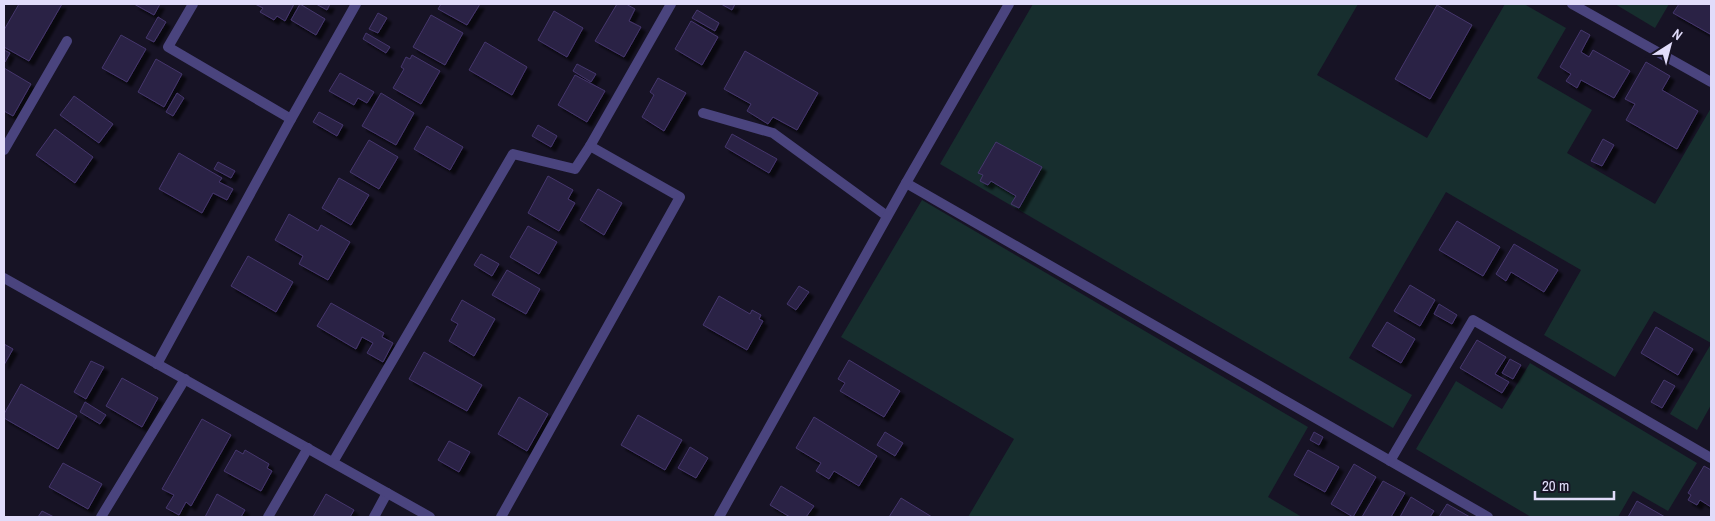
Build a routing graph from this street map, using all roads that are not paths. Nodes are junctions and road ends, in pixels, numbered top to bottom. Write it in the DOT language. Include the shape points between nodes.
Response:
graph roads {
  1 [pos="193,4"];
  2 [pos="356,4"];
  3 [pos="671,4"];
  4 [pos="1009,4"];
  5 [pos="1572,4"];
  6 [pos="67,41"];
  7 [pos="1711,82"];
  8 [pos="703,113"];
  9 [pos="291,119"];
  10 [pos="590,146"];
  11 [pos="4,150"];
  12 [pos="906,183"];
  13 [pos="887,216"];
  14 [pos="4,278"];
  15 [pos="157,364"];
  16 [pos="185,380"];
  17 [pos="308,448"];
  18 [pos="1711,458"];
  19 [pos="1390,461"];
  20 [pos="334,462"];
  21 [pos="387,493"];
  22 [pos="101,517"];
  23 [pos="268,517"];
  24 [pos="374,517"];
  25 [pos="430,517"];
  26 [pos="502,517"];
  27 [pos="719,517"];
  28 [pos="1488,517"];
  1 -- 9 [label="street" via="168,47"];
  2 -- 9 [label="street"];
  3 -- 10 [label="street"];
  4 -- 12 [label="street"];
  5 -- 7 [label="street"];
  6 -- 11 [label="street"];
  8 -- 13 [label="street" via="773,133"];
  9 -- 15 [label="street"];
  10 -- 20 [label="street" via="575,169 513,154"];
  10 -- 26 [label="street" via="680,198"];
  12 -- 13 [label="street"];
  12 -- 19 [label="street"];
  13 -- 27 [label="street"];
  14 -- 15 [label="street"];
  15 -- 16 [label="street"];
  16 -- 17 [label="street"];
  16 -- 22 [label="street"];
  17 -- 20 [label="street"];
  17 -- 23 [label="street"];
  18 -- 19 [label="street" via="1473,320"];
  19 -- 28 [label="street"];
  20 -- 21 [label="street"];
  21 -- 24 [label="street"];
  21 -- 25 [label="street"];
}
